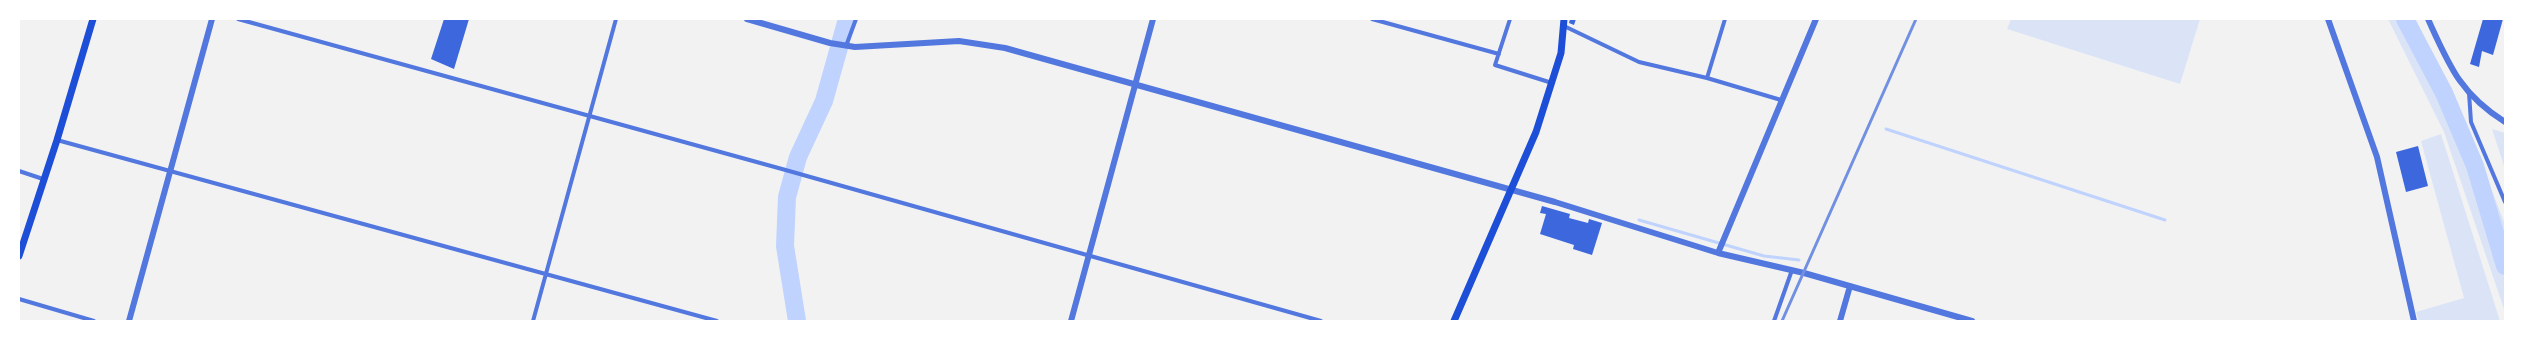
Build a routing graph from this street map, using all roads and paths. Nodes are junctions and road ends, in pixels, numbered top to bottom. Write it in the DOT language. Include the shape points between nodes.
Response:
graph roads {
  1 [pos="93,19"];
  2 [pos="212,19"];
  3 [pos="238,19"];
  4 [pos="616,19"];
  5 [pos="747,19"];
  6 [pos="856,19"];
  7 [pos="1153,19"];
  8 [pos="1372,19"];
  9 [pos="1510,19"];
  10 [pos="1725,19"];
  11 [pos="1816,19"];
  12 [pos="2328,19"];
  13 [pos="2428,19"];
  14 [pos="1564,22"];
  15 [pos="846,46"];
  16 [pos="1499,54"];
  17 [pos="1707,78"];
  18 [pos="1552,83"];
  19 [pos="1134,84"];
  20 [pos="2469,93"];
  21 [pos="1781,100"];
  22 [pos="588,116"];
  23 [pos="2505,122"];
  24 [pos="57,140"];
  25 [pos="19,171"];
  26 [pos="170,172"];
  27 [pos="43,178"];
  28 [pos="1512,192"];
  29 [pos="2505,202"];
  30 [pos="1718,253"];
  31 [pos="19,256"];
  32 [pos="1088,256"];
  33 [pos="1792,270"];
  34 [pos="546,274"];
  35 [pos="1850,286"];
  36 [pos="19,299"];
  37 [pos="94,321"];
  38 [pos="129,321"];
  39 [pos="533,321"];
  40 [pos="716,321"];
  41 [pos="1070,321"];
  42 [pos="1321,321"];
  43 [pos="1454,321"];
  44 [pos="1774,321"];
  45 [pos="1840,321"];
  46 [pos="1972,321"];
  47 [pos="2414,321"];
  1 -- 24 [label="main road"];
  2 -- 26 [label="street"];
  3 -- 22 [label="street"];
  4 -- 22 [label="street"];
  5 -- 15 [label="street"];
  6 -- 15 [label="street"];
  7 -- 19 [label="street"];
  8 -- 16 [label="street"];
  9 -- 16 [label="street"];
  10 -- 17 [label="street"];
  11 -- 21 [label="street"];
  12 -- 47 [label="street" via="2377,157"];
  13 -- 20 [label="street" via="2452,72"];
  14 -- 17 [label="street" via="1639,62"];
  14 -- 18 [label="main road" via="1560,53"];
  15 -- 19 [label="street" via="980,42"];
  16 -- 18 [label="street" via="1496,65"];
  17 -- 21 [label="street"];
  18 -- 28 [label="main road"];
  19 -- 28 [label="street"];
  19 -- 32 [label="street"];
  20 -- 23 [label="street"];
  20 -- 29 [label="street" via="2471,122"];
  21 -- 30 [label="street"];
  22 -- 32 [label="street"];
  22 -- 34 [label="street"];
  24 -- 26 [label="street"];
  24 -- 27 [label="main road"];
  25 -- 27 [label="street"];
  26 -- 34 [label="street"];
  26 -- 38 [label="street"];
  27 -- 31 [label="main road"];
  28 -- 30 [label="street" via="1598,215"];
  28 -- 43 [label="main road"];
  30 -- 33 [label="street"];
  32 -- 41 [label="street"];
  32 -- 42 [label="street"];
  33 -- 35 [label="street"];
  33 -- 44 [label="street"];
  34 -- 39 [label="street"];
  34 -- 40 [label="street"];
  35 -- 45 [label="street"];
  35 -- 46 [label="street"];
  36 -- 37 [label="street"];
}
